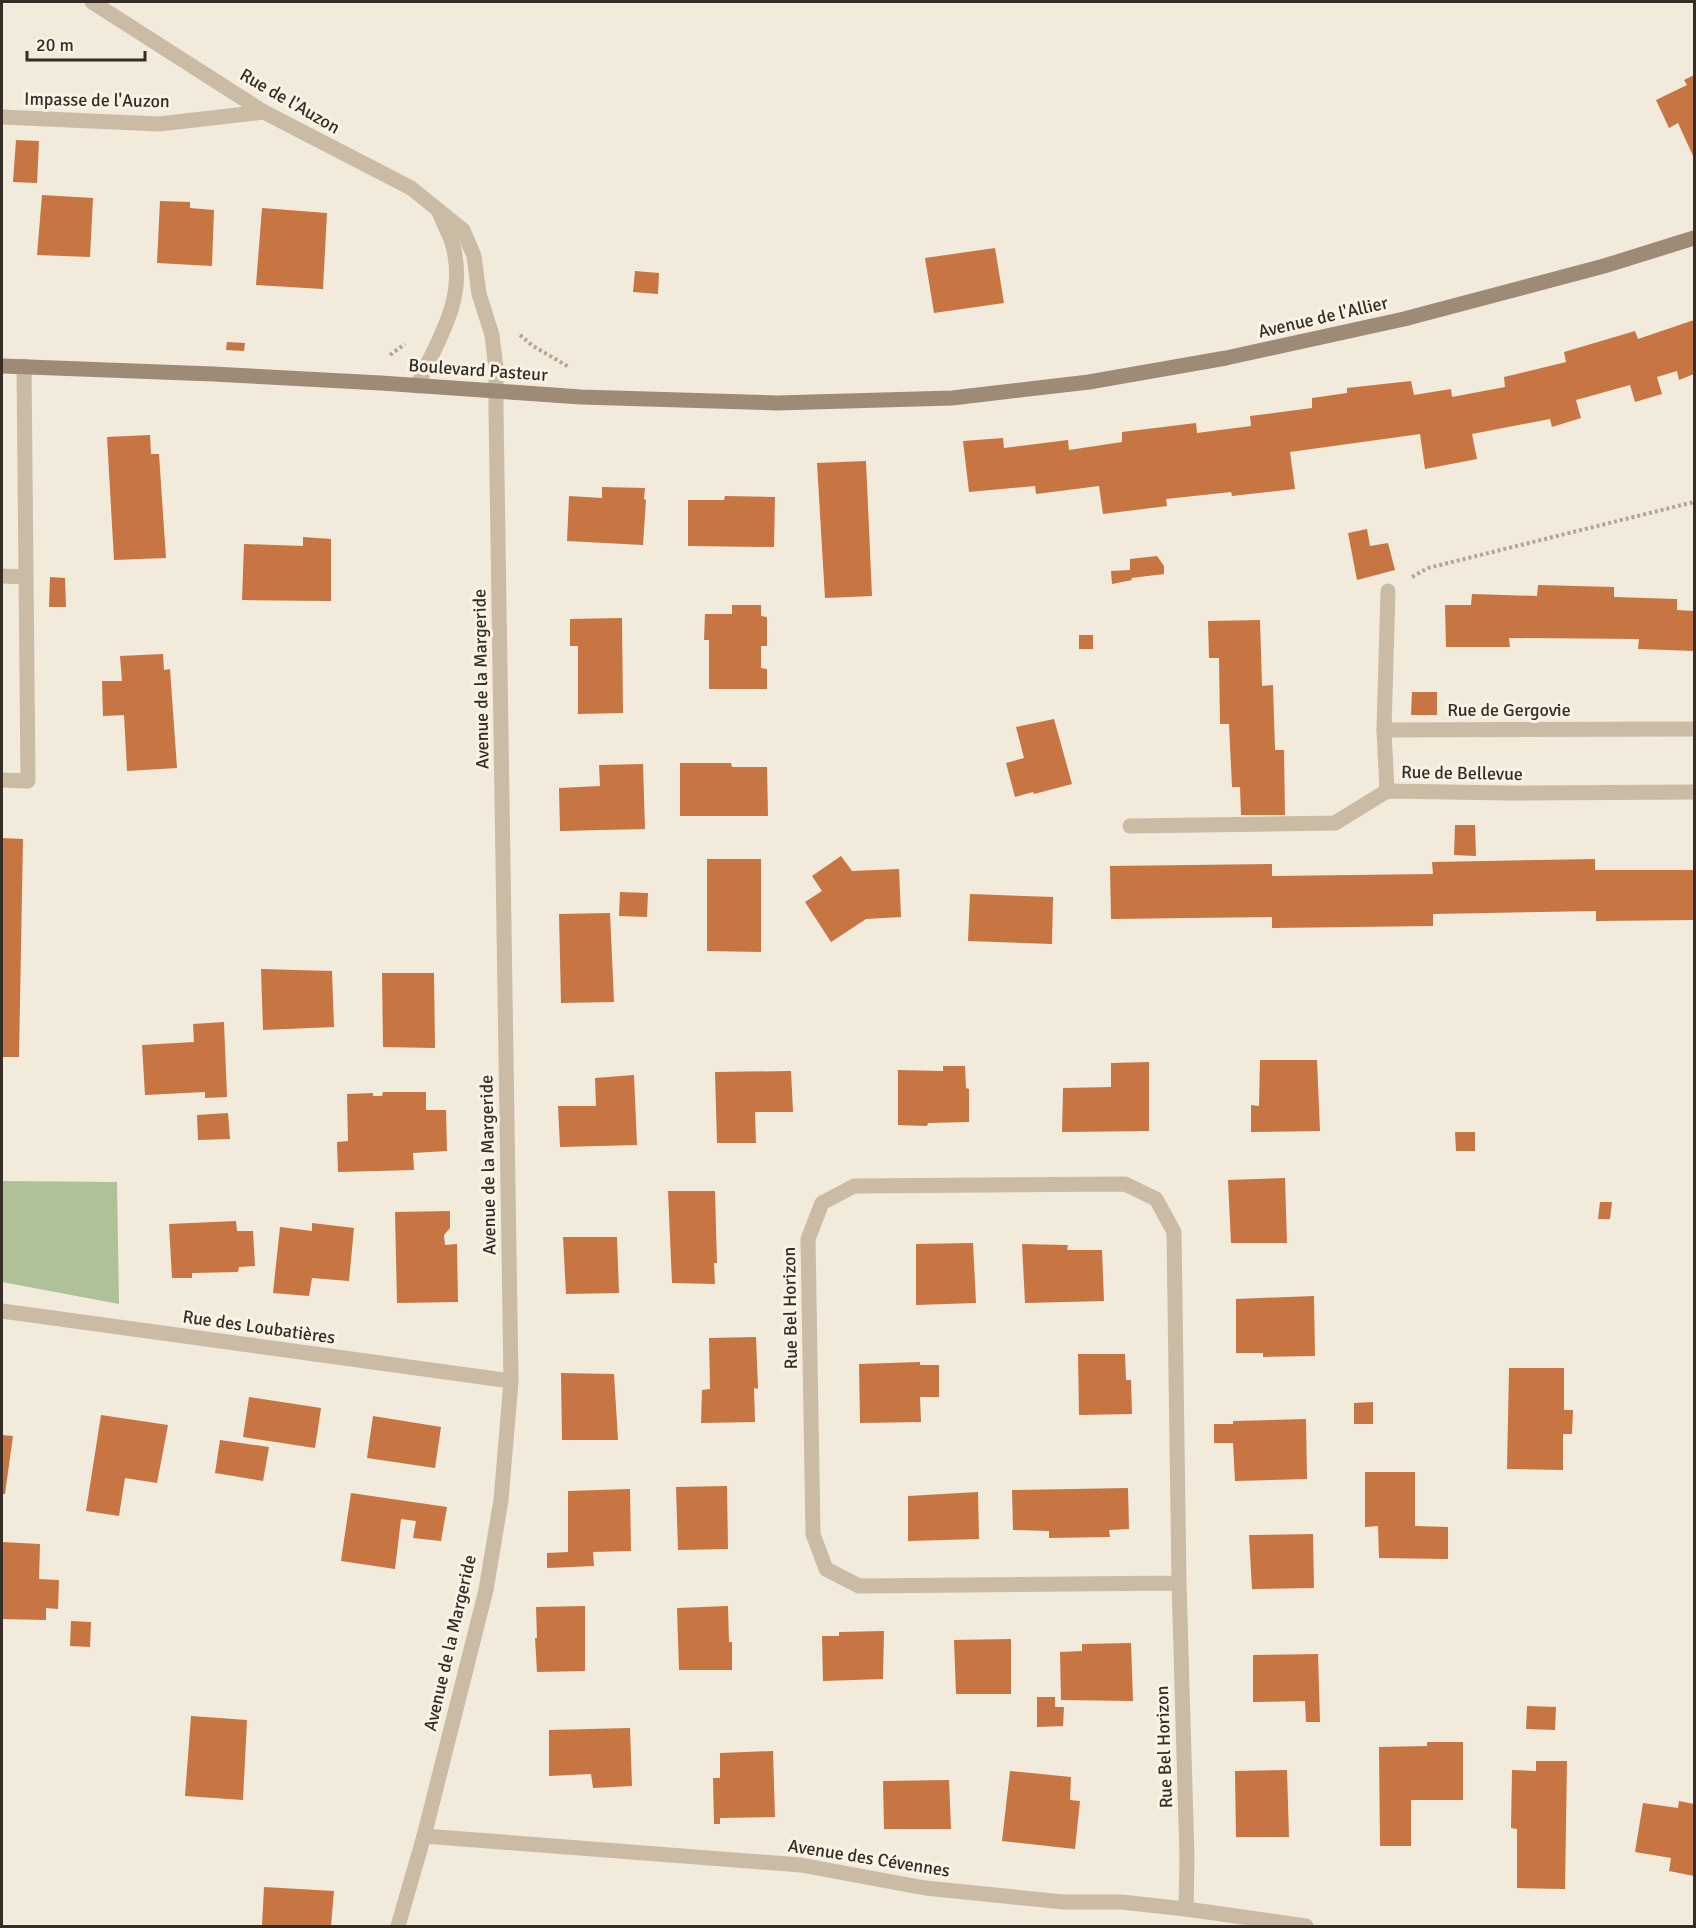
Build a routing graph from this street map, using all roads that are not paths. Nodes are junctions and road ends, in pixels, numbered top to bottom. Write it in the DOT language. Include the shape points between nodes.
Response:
graph roads {
  1 [pos="92,2"];
  2 [pos="264,112"];
  3 [pos="2,117"];
  4 [pos="439,212"];
  5 [pos="1695,238"];
  6 [pos="2,366"];
  7 [pos="24,366"];
  8 [pos="417,386"];
  9 [pos="497,391"];
  10 [pos="952,398"];
  11 [pos="2,576"];
  12 [pos="26,577"];
  13 [pos="1388,591"];
  14 [pos="1695,729"];
  15 [pos="1384,730"];
  16 [pos="2,780"];
  17 [pos="1387,791"];
  18 [pos="1695,792"];
  19 [pos="1130,826"];
  20 [pos="2,1311"];
  21 [pos="511,1381"];
  22 [pos="1179,1583"];
  23 [pos="424,1836"];
  24 [pos="1186,1909"];
  25 [pos="398,1926"];
  26 [pos="1306,1926"];
  1 -- 2 [label="street, Rue de l'Auzon"];
  2 -- 3 [label="street, Impasse de l'Auzon" via="159,124"];
  2 -- 4 [label="street, Rue de l'Auzon" via="411,188"];
  4 -- 8 [label="street, Rue de l'Auzon" via="453,246 458,278 443,333"];
  4 -- 9 [label="street, Rue de l'Auzon" via="463,230 474,256 479,294 492,335"];
  5 -- 10 [label="main road, Avenue de l'Allier" via="1415,316 1226,358 1089,382"];
  6 -- 7 [label="main road, Boulevard Pasteur"];
  7 -- 8 [label="main road, Boulevard Pasteur"];
  7 -- 12 [label="street"];
  8 -- 9 [label="main road, Boulevard Pasteur"];
  9 -- 10 [label="main road, Boulevard Pasteur" via="777,403"];
  9 -- 21 [label="street, Avenue de la Margeride"];
  11 -- 12 [label="street"];
  12 -- 16 [label="street" via="28,781"];
  13 -- 15 [label="street"];
  14 -- 15 [label="street, Rue de Gergovie"];
  15 -- 17 [label="street"];
  17 -- 18 [label="street, Rue de Bellevue"];
  17 -- 19 [label="street, Rue de Bellevue" via="1335,823"];
  20 -- 21 [label="street, Rue des Loubatières"];
  21 -- 23 [label="street, Avenue de la Margeride" via="501,1500 486,1590"];
  22 -- 22 [label="street, Rue Bel Horizon" via="1174,1233 1156,1199 1125,1184 854,1186 822,1203 808,1239 813,1534 826,1569 859,1586"];
  22 -- 24 [label="street, Rue Bel Horizon"];
  23 -- 24 [label="street, Avenue des Cévennes" via="801,1865 925,1888"];
  23 -- 25 [label="street, Avenue de la Margeride"];
  24 -- 26 [label="street, Avenue des Cévennes"];
}
